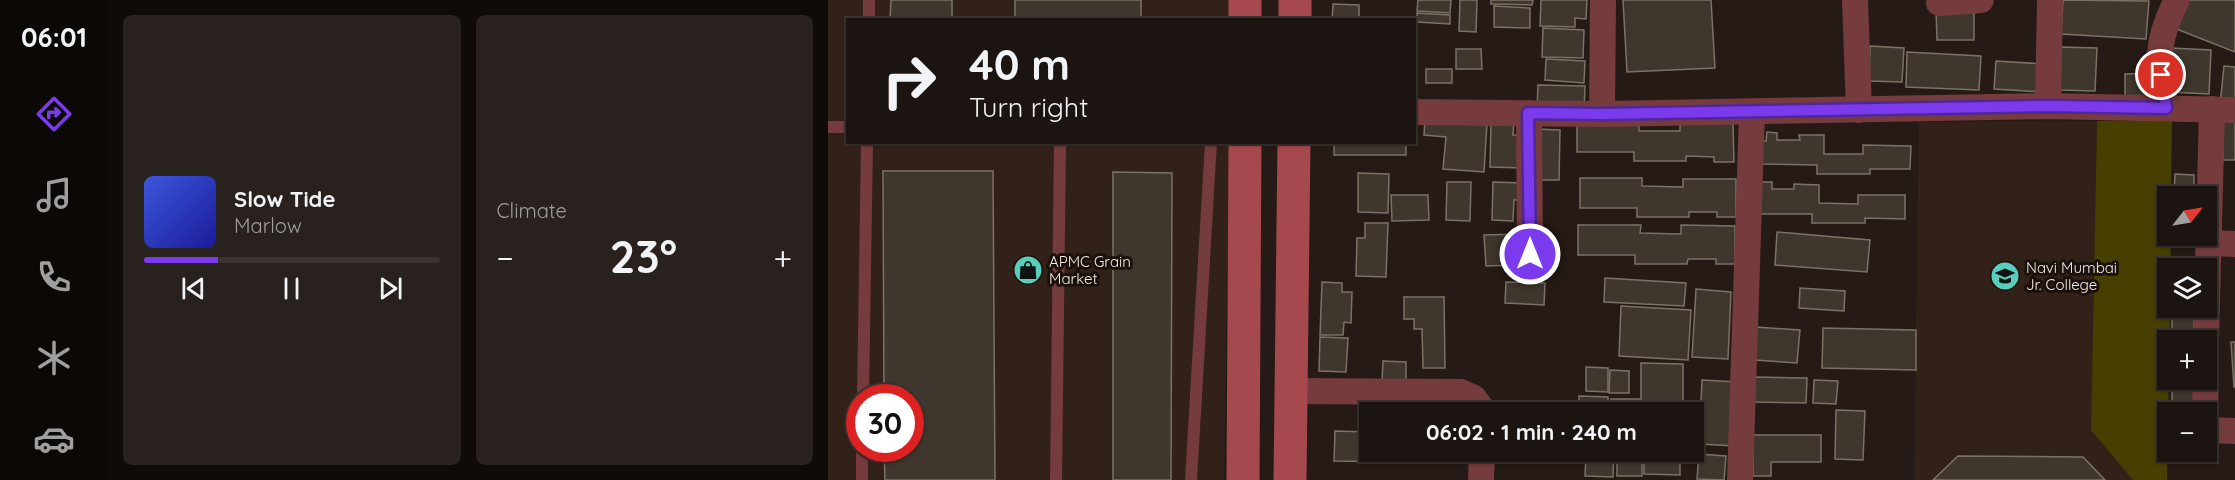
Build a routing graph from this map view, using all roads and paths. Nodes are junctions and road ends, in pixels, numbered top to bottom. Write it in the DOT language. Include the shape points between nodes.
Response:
graph roads {
  1 [pos="869,0"];
  2 [pos="1245,0"];
  3 [pos="1295,0"];
  4 [pos="1603,0"];
  5 [pos="1855,0"];
  6 [pos="1981,0"];
  7 [pos="2050,0"];
  8 [pos="2177,0"];
  9 [pos="1939,3"];
  10 [pos="868,18"];
  11 [pos="1245,18"];
  12 [pos="1295,18"];
  13 [pos="2048,106"];
  14 [pos="2166,108"];
  15 [pos="1859,110"];
  16 [pos="2223,110"];
  17 [pos="1752,111"];
  18 [pos="1416,112"];
  19 [pos="1528,113"];
  20 [pos="1602,114"];
  21 [pos="828,127"];
  22 [pos="846,127"];
  23 [pos="867,144"];
  24 [pos="1060,144"];
  25 [pos="1211,144"];
  26 [pos="1245,144"];
  27 [pos="1294,144"];
  28 [pos="2215,186"];
  29 [pos="2217,243"];
  30 [pos="2235,244"];
  31 [pos="2209,246"];
  32 [pos="1530,254"];
  33 [pos="2206,330"];
  34 [pos="863,384"];
  35 [pos="1291,391"];
  36 [pos="1477,402"];
  37 [pos="2217,430"];
  38 [pos="2235,431"];
  39 [pos="862,462"];
  40 [pos="1482,462"];
  41 [pos="862,480"];
  42 [pos="1056,480"];
  43 [pos="1191,480"];
  44 [pos="1243,480"];
  45 [pos="1290,480"];
  46 [pos="1481,480"];
  47 [pos="1740,480"];
  1 -- 10 [label="lane"];
  2 -- 11 [label="main road"];
  3 -- 12 [label="main road"];
  4 -- 20 [label="street"];
  5 -- 15 [label="street"];
  6 -- 9 [label="street"];
  7 -- 13 [label="street"];
  8 -- 14 [label="street" via="2165,23 2158,58"];
  13 -- 14 [label="street"];
  13 -- 15 [label="street"];
  14 -- 16 [label="street"];
  15 -- 17 [label="street"];
  16 -- 28 [label="street"];
  17 -- 20 [label="street"];
  17 -- 47 [label="street"];
  18 -- 19 [label="street"];
  19 -- 20 [label="street"];
  19 -- 32 [label="street"];
  21 -- 22 [label="lane"];
  23 -- 34 [label="lane"];
  24 -- 42 [label="lane"];
  25 -- 43 [label="lane"];
  26 -- 44 [label="main road"];
  27 -- 35 [label="main road"];
  29 -- 30 [label="street"];
  31 -- 33 [label="street"];
  35 -- 36 [label="street" via="1461,392"];
  35 -- 45 [label="main road"];
  37 -- 38 [label="street"];
  39 -- 41 [label="lane"];
  40 -- 46 [label="street"];
}
